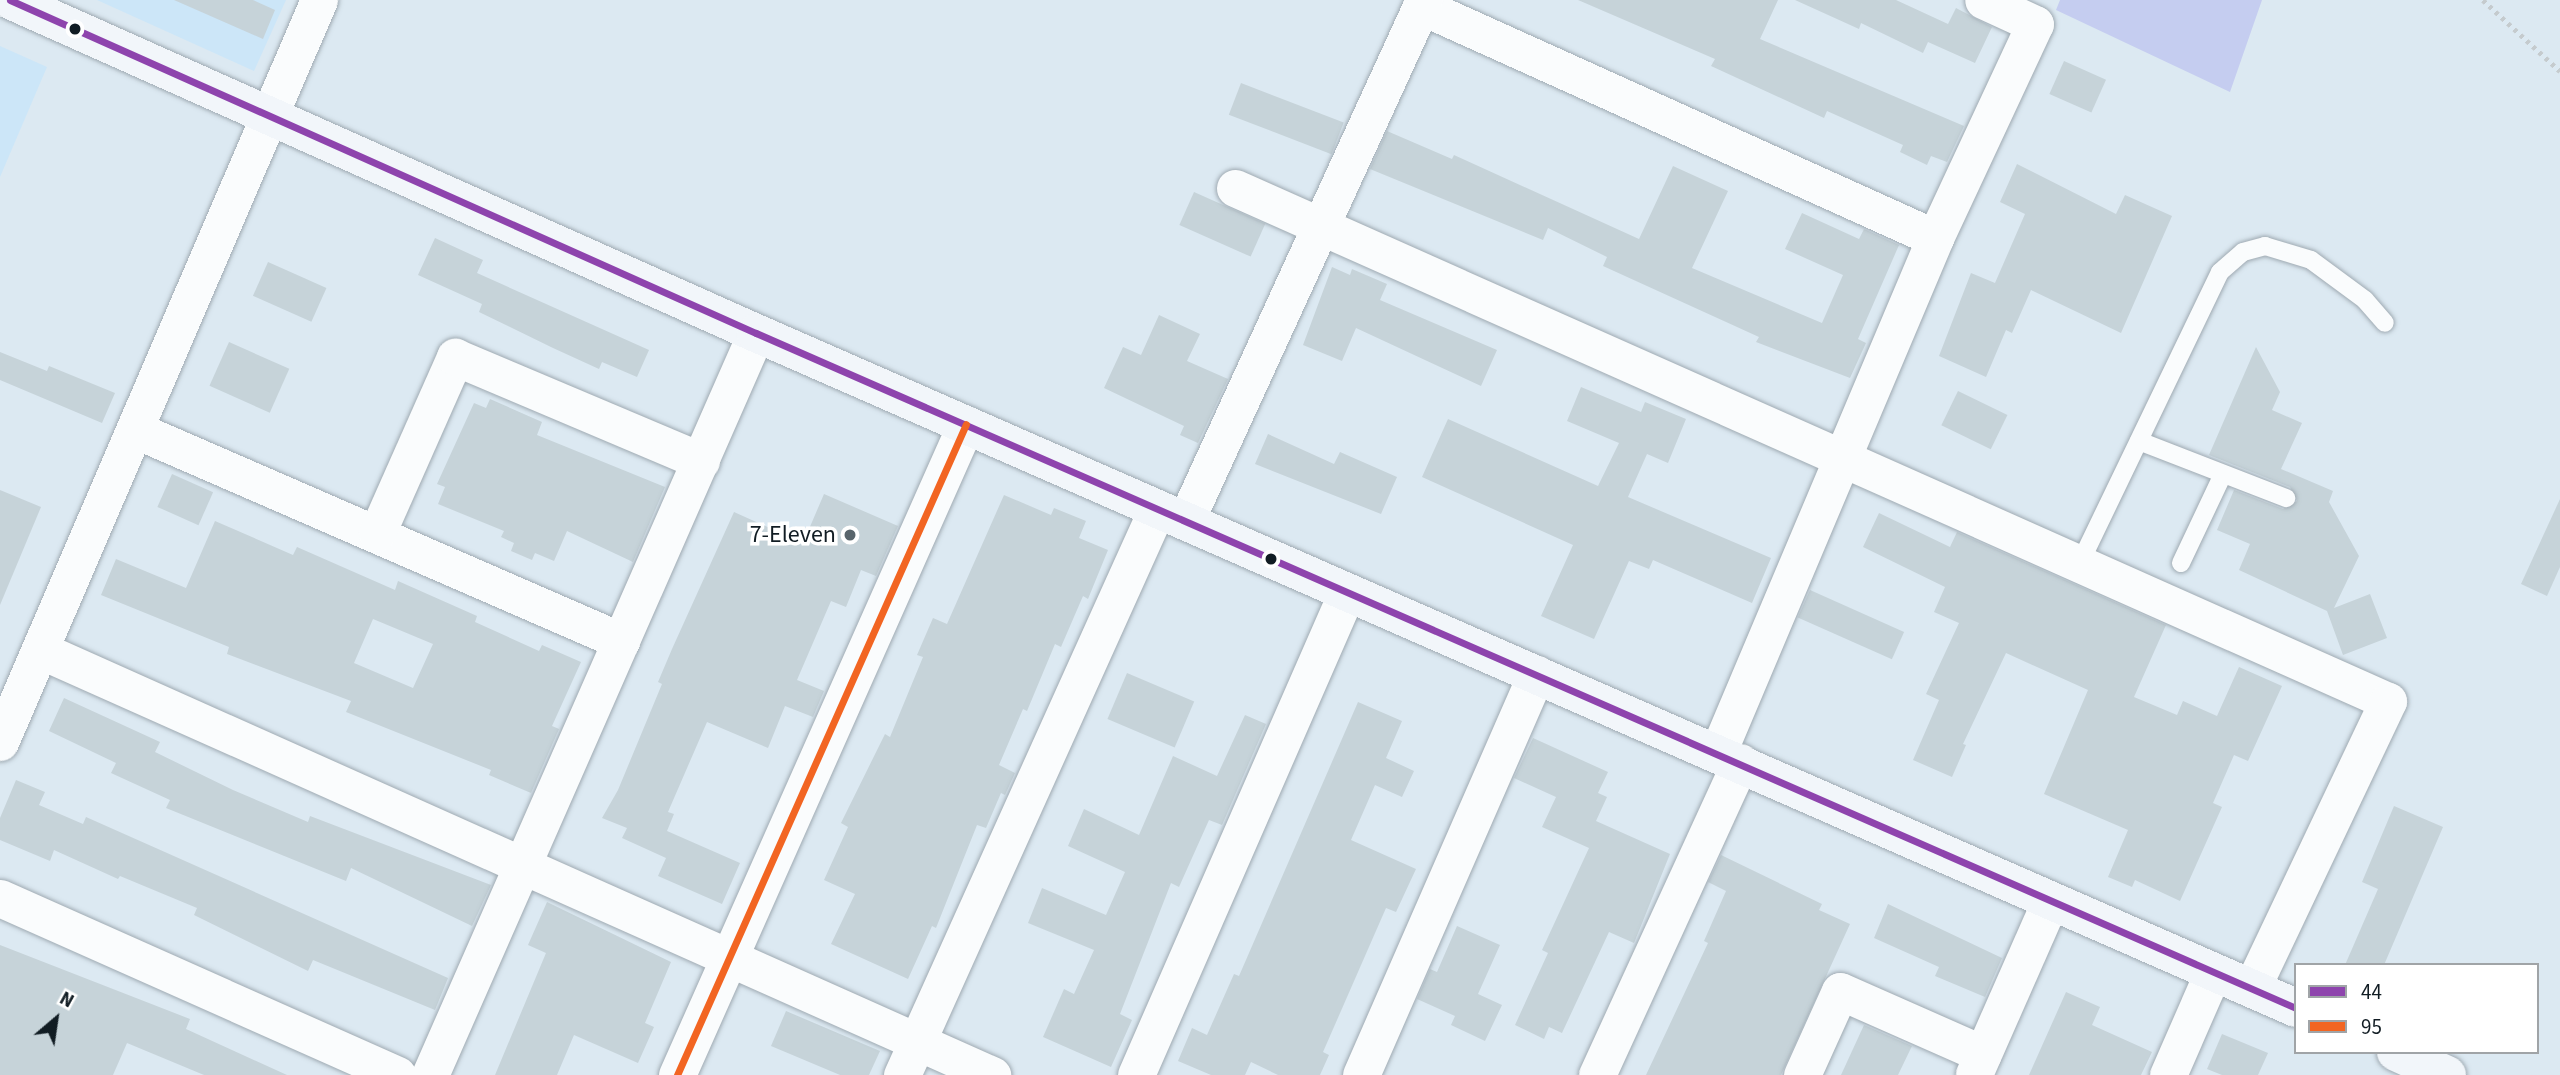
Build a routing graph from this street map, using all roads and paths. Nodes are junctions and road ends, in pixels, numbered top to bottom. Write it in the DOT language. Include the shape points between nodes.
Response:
graph roads {
  1 [pos="10,0"];
  2 [pos="319,0"];
  3 [pos="1983,0"];
  4 [pos="2483,0"];
  5 [pos="1423,3"];
  6 [pos="2560,71"];
  7 [pos="269,115"];
  8 [pos="1235,188"];
  9 [pos="1319,227"];
  10 [pos="1935,238"];
  11 [pos="2385,324"];
  12 [pos="756,333"];
  13 [pos="966,424"];
  14 [pos="136,430"];
  15 [pos="2139,441"];
  16 [pos="1840,459"];
  17 [pos="701,461"];
  18 [pos="2223,474"];
  19 [pos="2286,498"];
  20 [pos="1172,514"];
  21 [pos="377,533"];
  22 [pos="2181,563"];
  23 [pos="2079,565"];
  24 [pos="1347,592"];
  25 [pos="621,641"];
  26 [pos="40,650"];
  27 [pos="1536,674"];
  28 [pos="0,742"];
  29 [pos="1729,757"];
  30 [pos="525,863"];
  31 [pos="0,898"];
  32 [pos="2050,902"];
  33 [pos="731,957"];
  34 [pos="2213,972"];
  35 [pos="2252,988"];
  36 [pos="2294,1007"];
  37 [pos="916,1042"];
  38 [pos="2400,1054"];
  39 [pos="1978,1064"];
  40 [pos="397,1075"];
  41 [pos="430,1075"];
  42 [pos="677,1075"];
  43 [pos="902,1075"];
  44 [pos="992,1075"];
  45 [pos="1136,1075"];
  46 [pos="1361,1075"];
  47 [pos="1597,1075"];
  48 [pos="1802,1075"];
  49 [pos="2168,1075"];
  50 [pos="2447,1075"];
  1 -- 7 [label="main road"];
  2 -- 7 [label="street"];
  3 -- 10 [label="street" via="2035,24"];
  4 -- 6 [label="path"];
  5 -- 9 [label="street"];
  5 -- 10 [label="street"];
  7 -- 12 [label="main road"];
  7 -- 14 [label="street"];
  8 -- 9 [label="street"];
  9 -- 16 [label="street"];
  9 -- 20 [label="street"];
  10 -- 16 [label="street"];
  11 -- 15 [label="lane" via="2365,300 2311,260 2265,246 2243,253 2220,272"];
  12 -- 13 [label="main road"];
  12 -- 17 [label="street"];
  13 -- 20 [label="main road"];
  13 -- 33 [label="street"];
  14 -- 21 [label="street"];
  14 -- 26 [label="street"];
  15 -- 18 [label="lane"];
  15 -- 23 [label="lane"];
  16 -- 23 [label="street"];
  16 -- 29 [label="street"];
  17 -- 21 [label="street" via="455,357"];
  17 -- 25 [label="street"];
  18 -- 19 [label="lane"];
  18 -- 22 [label="lane"];
  20 -- 24 [label="main road"];
  20 -- 37 [label="street"];
  21 -- 25 [label="street"];
  23 -- 35 [label="street" via="2388,701"];
  24 -- 27 [label="main road"];
  24 -- 45 [label="street"];
  25 -- 30 [label="street"];
  26 -- 28 [label="street"];
  26 -- 30 [label="street"];
  27 -- 29 [label="main road"];
  27 -- 46 [label="street"];
  29 -- 32 [label="main road"];
  29 -- 47 [label="street"];
  30 -- 33 [label="street"];
  30 -- 41 [label="street"];
  31 -- 40 [label="street"];
  32 -- 34 [label="main road"];
  32 -- 39 [label="street"];
  33 -- 37 [label="street"];
  33 -- 42 [label="street"];
  34 -- 35 [label="main road"];
  34 -- 49 [label="street"];
  35 -- 36 [label="main road"];
  37 -- 43 [label="street"];
  37 -- 44 [label="street"];
  38 -- 50 [label="main road"];
  39 -- 48 [label="street" via="1840,991"];
}
